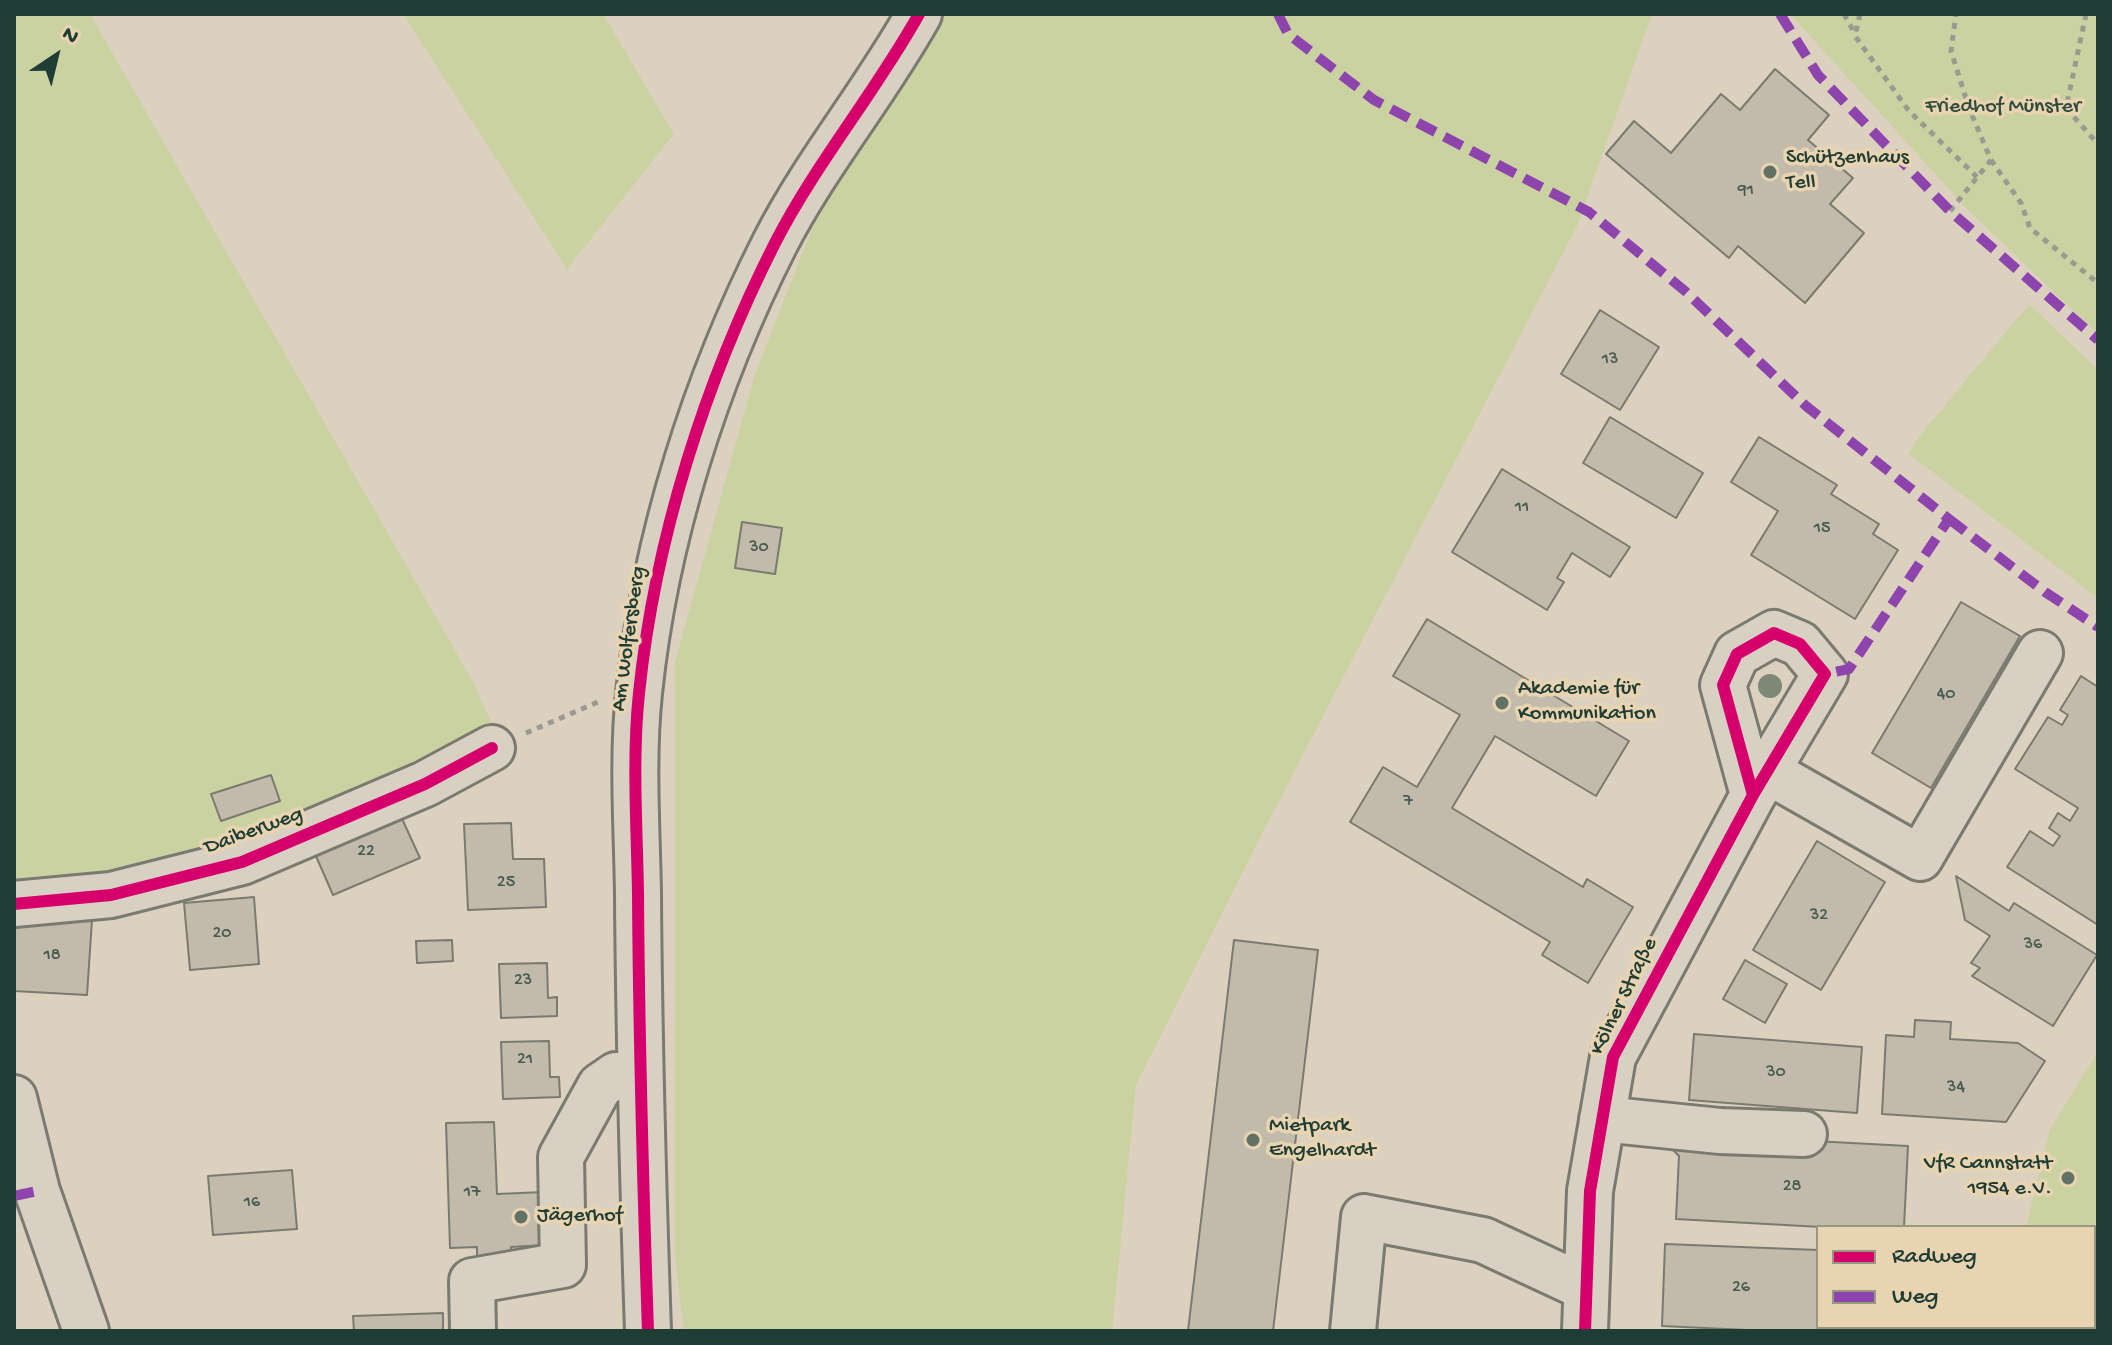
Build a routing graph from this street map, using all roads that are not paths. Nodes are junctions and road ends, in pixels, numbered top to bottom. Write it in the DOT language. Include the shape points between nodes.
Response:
graph roads {
  1 [pos="919,14"];
  2 [pos="2040,653"];
  3 [pos="492,748"];
  4 [pos="14,904"];
  5 [pos="640,1075"];
  6 [pos="14,1098"];
  7 [pos="1602,1119"];
  8 [pos="1804,1134"];
  9 [pos="1586,1288"];
  10 [pos="86,1331"];
  11 [pos="473,1331"];
  12 [pos="648,1331"];
  13 [pos="1353,1331"];
  14 [pos="1585,1331"];
  1 -- 5 [label="street, Am Wolfersberg" via="775,243 696,433 668,529 638,695"];
  2 -- 7 [label="street, Kölner Straße" via="1920,858 1761,784 1613,1057"];
  3 -- 4 [label="street, Daiberweg" via="425,784 242,862 111,895"];
  5 -- 11 [label="street" via="616,1075 600,1086 561,1157 563,1265 472,1281"];
  5 -- 12 [label="street, Am Wolfersberg"];
  6 -- 10 [label="street" via="37,1191"];
  7 -- 8 [label="street"];
  7 -- 9 [label="street, Kölner Straße" via="1590,1191"];
  9 -- 13 [label="street" via="1483,1240 1364,1217"];
  9 -- 14 [label="street, Kölner Straße"];
}
